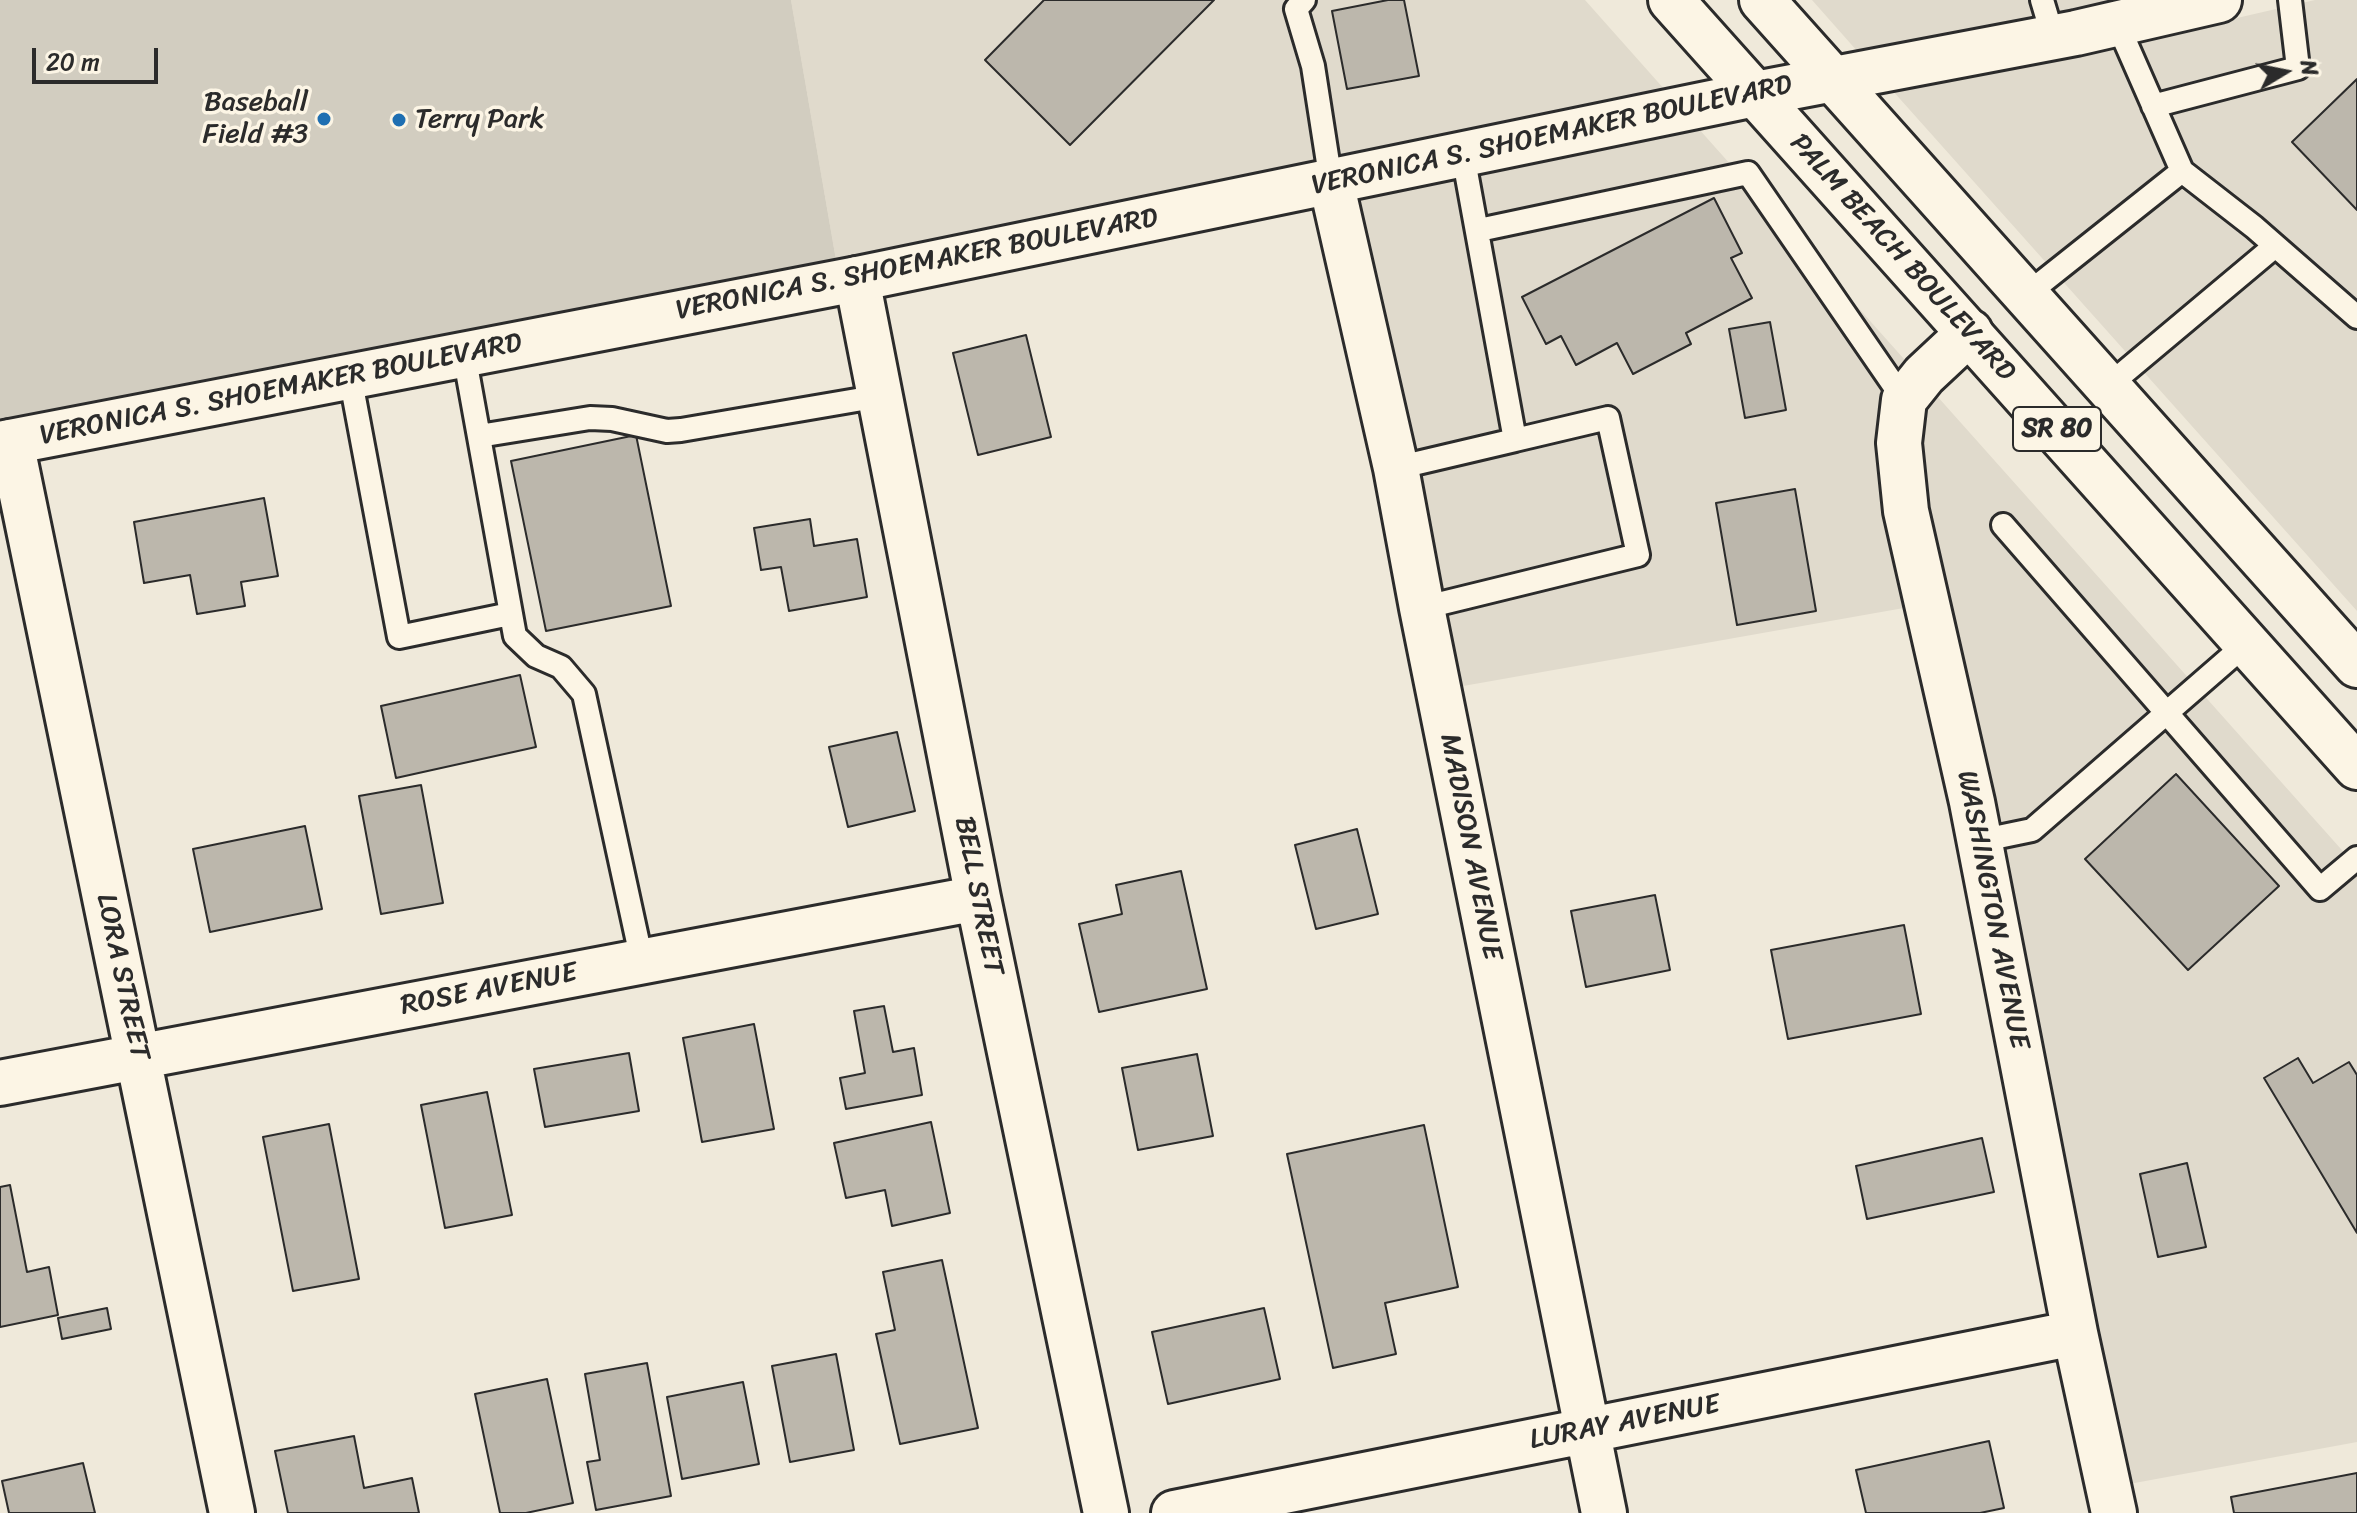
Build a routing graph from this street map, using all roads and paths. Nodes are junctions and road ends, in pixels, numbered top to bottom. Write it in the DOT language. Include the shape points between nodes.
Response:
graph roads {
  1 [pos="1304,0"];
  2 [pos="1671,0"];
  3 [pos="1762,0"];
  4 [pos="2219,0"];
  5 [pos="2290,0"];
  6 [pos="2048,19"];
  7 [pos="2117,23"];
  8 [pos="1832,79"];
  9 [pos="1755,94"];
  10 [pos="2153,106"];
  11 [pos="1463,155"];
  12 [pos="2182,171"];
  13 [pos="1331,182"];
  14 [pos="1479,230"];
  15 [pos="2275,246"];
  16 [pos="857,279"];
  17 [pos="2026,295"];
  18 [pos="2357,317"];
  19 [pos="1970,332"];
  20 [pos="464,354"];
  21 [pos="350,376"];
  22 [pos="2108,386"];
  23 [pos="880,396"];
  24 [pos="1904,400"];
  25 [pos="479,436"];
  26 [pos="1515,440"];
  27 [pos="6,443"];
  28 [pos="1396,468"];
  29 [pos="2003,525"];
  30 [pos="1422,608"];
  31 [pos="510,614"];
  32 [pos="2247,643"];
  33 [pos="2357,665"];
  34 [pos="2165,714"];
  35 [pos="2357,767"];
  36 [pos="1979,841"];
  37 [pos="2357,858"];
  38 [pos="978,898"];
  39 [pos="642,961"];
  40 [pos="139,1056"];
  41 [pos="0,1083"];
  42 [pos="2075,1333"];
  43 [pos="1588,1430"];
  44 [pos="232,1513"];
  45 [pos="1106,1513"];
  46 [pos="1174,1513"];
  47 [pos="1604,1513"];
  48 [pos="2114,1513"];
  1 -- 13 [label="lane" via="1296,9 1313,66"];
  2 -- 9 [label="street, PALM BEACH BOULEVARD / SR 80"];
  3 -- 8 [label="street, SR 80"];
  4 -- 7 [label="street, VERONICA S. SHOEMAKER BOULEVARD"];
  5 -- 10 [label="lane" via="2298,68"];
  6 -- 7 [label="street, VERONICA S. SHOEMAKER BOULEVARD"];
  6 -- 8 [label="street, VERONICA S. SHOEMAKER BOULEVARD"];
  7 -- 10 [label="lane"];
  8 -- 9 [label="street, VERONICA S. SHOEMAKER BOULEVARD"];
  8 -- 17 [label="street, SR 80"];
  9 -- 11 [label="street, VERONICA S. SHOEMAKER BOULEVARD"];
  9 -- 19 [label="street, PALM BEACH BOULEVARD / SR 80"];
  10 -- 12 [label="lane"];
  11 -- 13 [label="street, VERONICA S. SHOEMAKER BOULEVARD"];
  11 -- 14 [label="lane"];
  12 -- 15 [label="lane"];
  12 -- 17 [label="lane"];
  13 -- 16 [label="street, VERONICA S. SHOEMAKER BOULEVARD"];
  13 -- 28 [label="street, MADISON AVENUE"];
  14 -- 24 [label="lane" via="1748,173"];
  14 -- 26 [label="lane"];
  15 -- 18 [label="lane"];
  15 -- 22 [label="lane"];
  16 -- 20 [label="street, VERONICA S. SHOEMAKER BOULEVARD"];
  16 -- 23 [label="street, BELL STREET"];
  17 -- 22 [label="street, SR 80"];
  19 -- 24 [label="street"];
  19 -- 32 [label="street, PALM BEACH BOULEVARD / SR 80"];
  20 -- 21 [label="street, VERONICA S. SHOEMAKER BOULEVARD"];
  20 -- 25 [label="lane"];
  21 -- 27 [label="street, VERONICA S. SHOEMAKER BOULEVARD"];
  21 -- 31 [label="lane" via="399,637"];
  22 -- 33 [label="street, SR 80"];
  23 -- 25 [label="lane" via="681,430 590,418"];
  23 -- 38 [label="street, BELL STREET"];
  24 -- 36 [label="street, WASHINGTON AVENUE" via="1899,443 1906,511"];
  25 -- 31 [label="lane"];
  26 -- 28 [label="lane"];
  26 -- 30 [label="lane" via="1608,418 1638,555"];
  27 -- 40 [label="street, LORA STREET"];
  28 -- 30 [label="street, MADISON AVENUE"];
  29 -- 34 [label="lane"];
  30 -- 43 [label="street, MADISON AVENUE"];
  31 -- 39 [label="lane" via="515,636 524,646 561,667 584,694"];
  32 -- 34 [label="lane"];
  32 -- 35 [label="street, PALM BEACH BOULEVARD / SR 80"];
  34 -- 36 [label="lane" via="2032,830"];
  34 -- 37 [label="lane" via="2320,889"];
  36 -- 42 [label="street, WASHINGTON AVENUE"];
  38 -- 39 [label="street, ROSE AVENUE"];
  38 -- 45 [label="street, BELL STREET"];
  39 -- 40 [label="street, ROSE AVENUE"];
  40 -- 41 [label="street, ROSE AVENUE"];
  40 -- 44 [label="street, LORA STREET"];
  42 -- 43 [label="street, LURAY AVENUE"];
  42 -- 48 [label="street, WASHINGTON AVENUE"];
  43 -- 46 [label="street, LURAY AVENUE"];
  43 -- 47 [label="street, MADISON AVENUE"];
}
